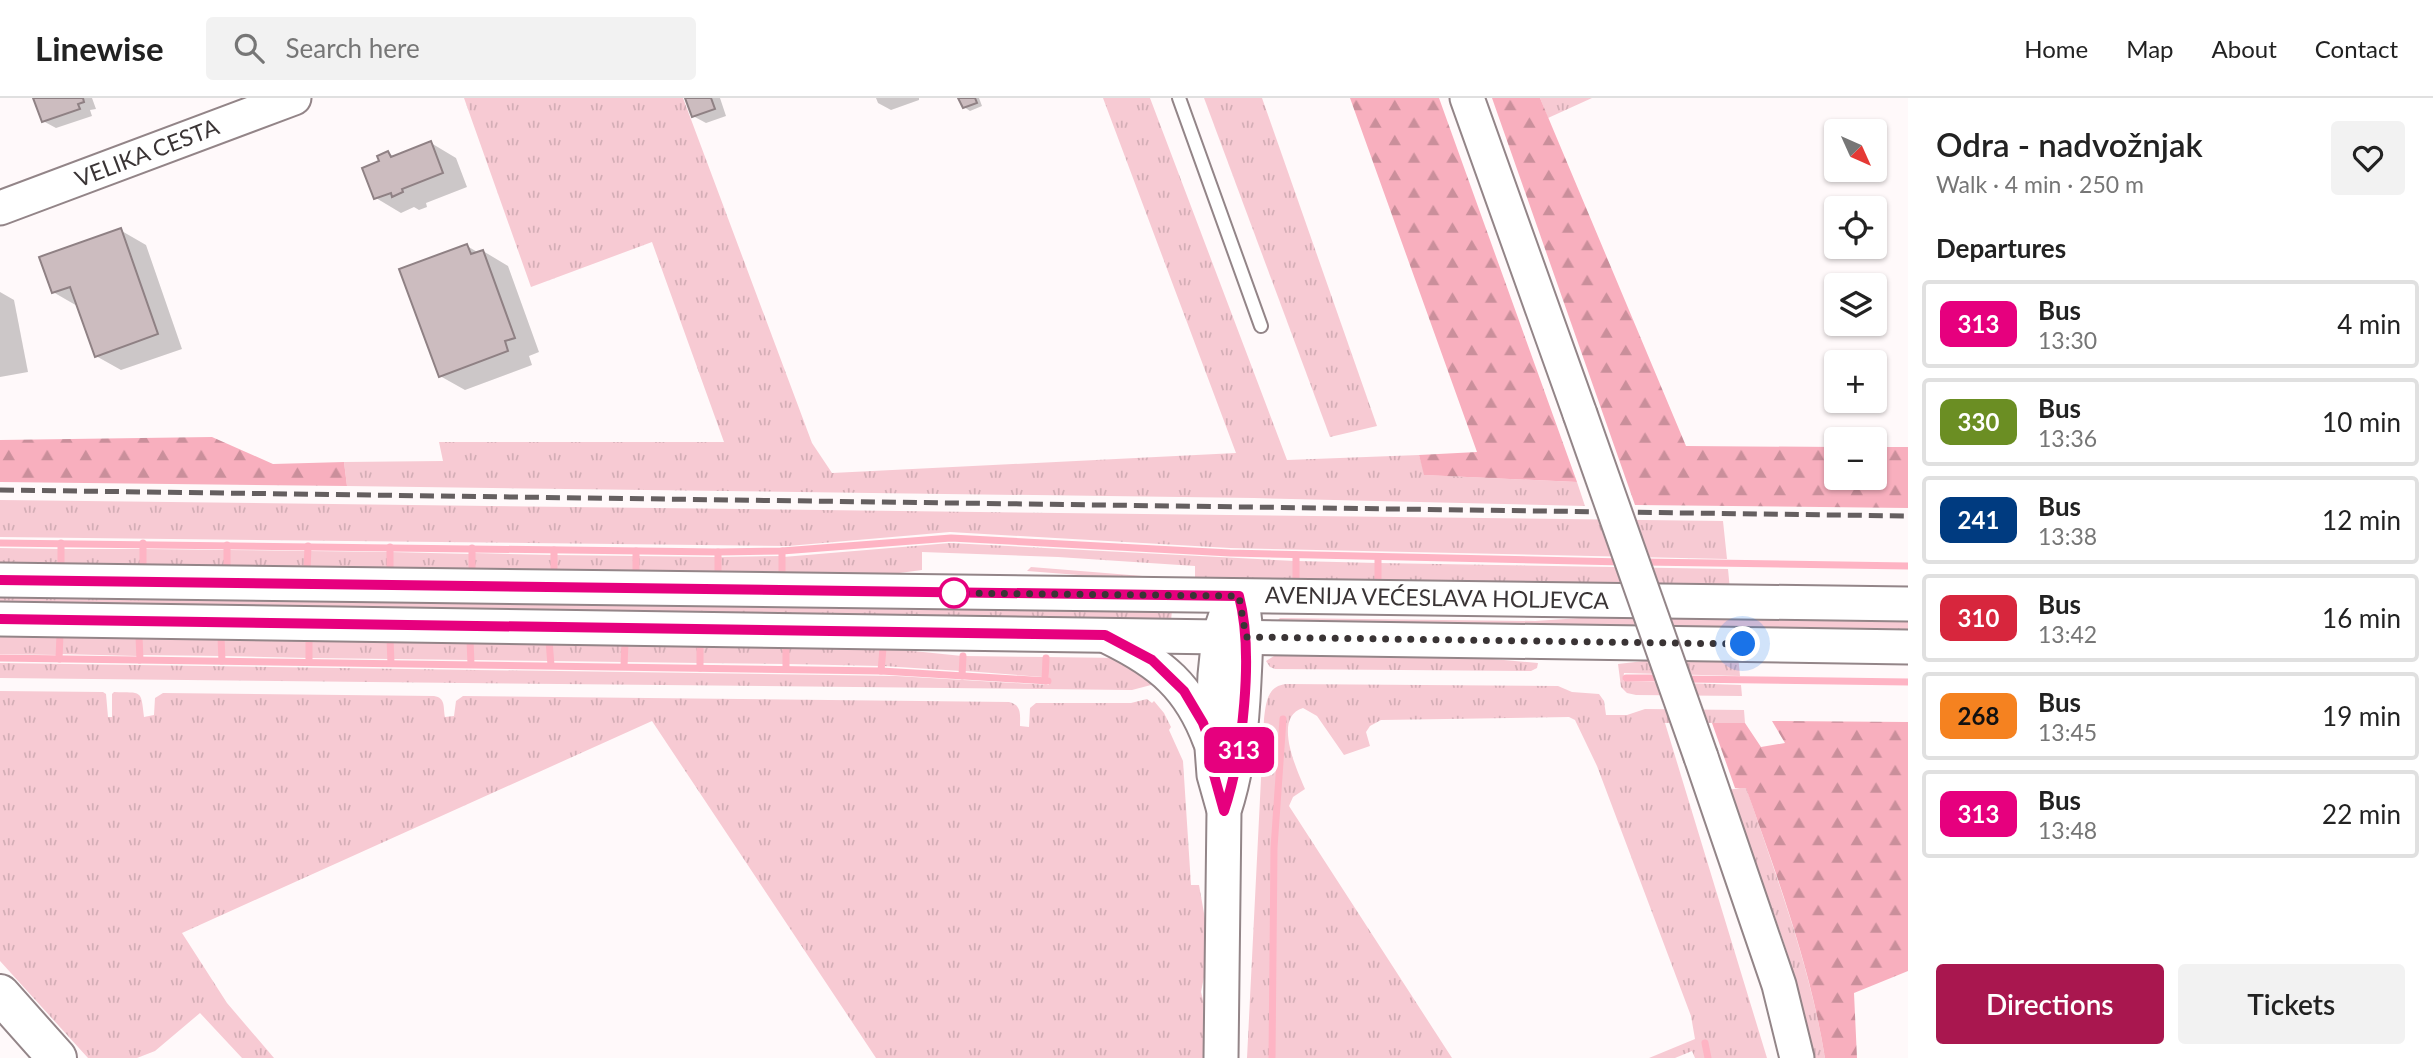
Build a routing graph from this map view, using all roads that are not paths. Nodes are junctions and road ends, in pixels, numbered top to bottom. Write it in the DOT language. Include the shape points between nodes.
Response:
graph roads {
  1 [pos="294,98"];
  2 [pos="1179,98"];
  3 [pos="1467,98"];
  4 [pos="0,208"];
  5 [pos="1261,326"];
  6 [pos="0,580"];
  7 [pos="1239,596"];
  8 [pos="1908,604"];
  9 [pos="0,619"];
  10 [pos="1105,635"];
  11 [pos="1233,637"];
  12 [pos="1908,646"];
  13 [pos="1212,748"];
  14 [pos="1224,811"];
  15 [pos="0,994"];
  16 [pos="57,1058"];
  17 [pos="1221,1058"];
  18 [pos="1797,1058"];
  1 -- 4 [label="main road, VELIKA CESTA"];
  2 -- 5 [label="lane"];
  3 -- 18 [label="main road, bridge" via="1701,757 1779,985"];
  6 -- 7 [label="main road, AVENIJA VEĆESLAVA HOLJEVCA"];
  7 -- 8 [label="main road, AVENIJA VEĆESLAVA HOLJEVCA"];
  7 -- 11 [label="main road"];
  9 -- 10 [label="main road, AVENIJA VEĆESLAVA HOLJEVCA"];
  10 -- 11 [label="main road, AVENIJA VEĆESLAVA HOLJEVCA"];
  10 -- 13 [label="main road" via="1152,660 1178,684 1203,723"];
  11 -- 12 [label="main road, AVENIJA VEĆESLAVA HOLJEVCA"];
  11 -- 13 [label="main road" via="1214,675"];
  11 -- 14 [label="main road" via="1239,751"];
  13 -- 14 [label="main road"];
  14 -- 17 [label="main road"];
  15 -- 16 [label="highway"];
}
